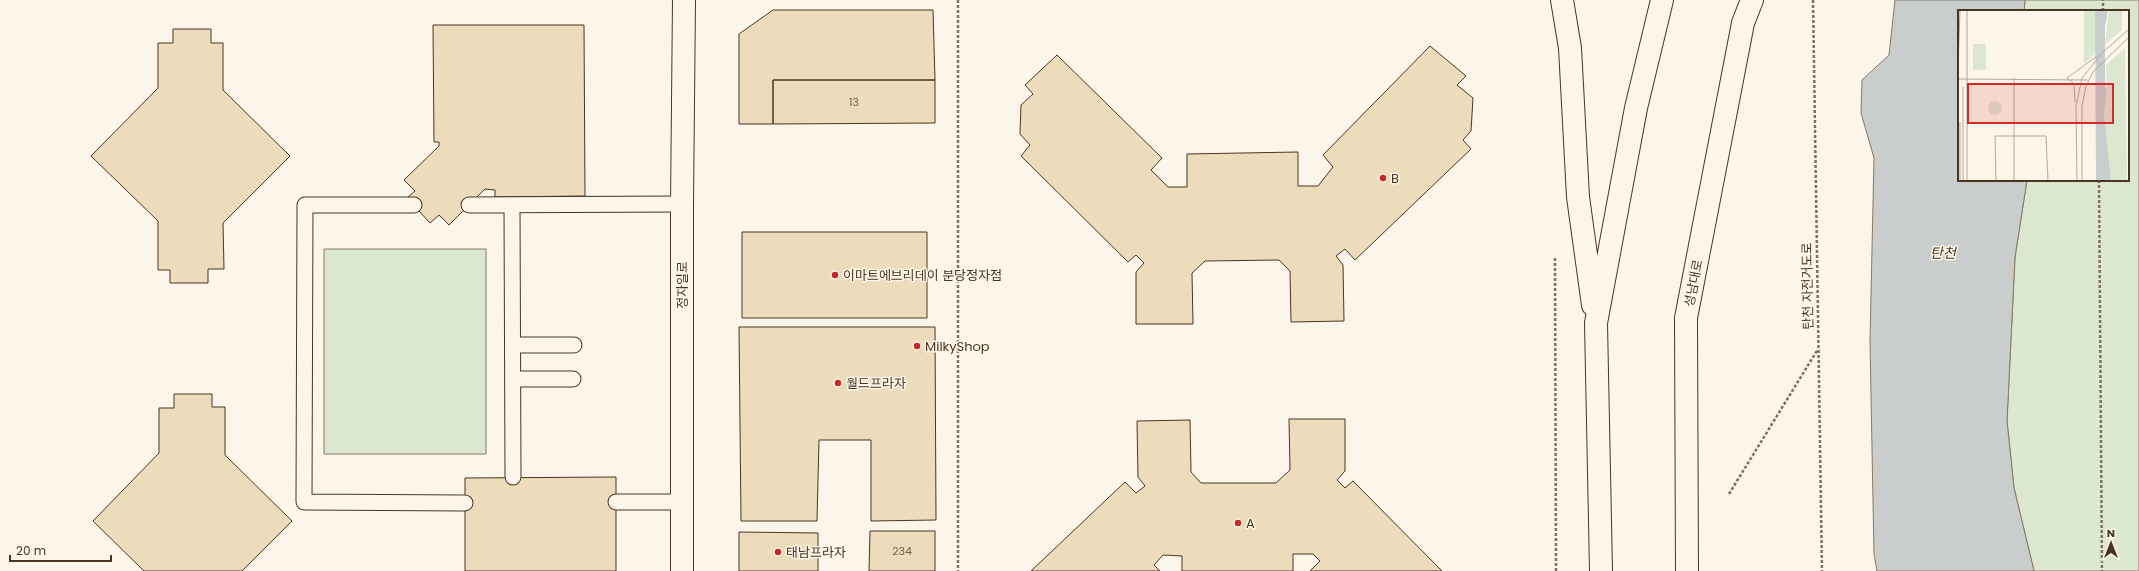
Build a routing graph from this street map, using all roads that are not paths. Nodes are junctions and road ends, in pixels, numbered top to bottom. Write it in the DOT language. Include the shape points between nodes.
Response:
graph roads {
  1 [pos="684,0"];
  2 [pos="1562,0"];
  3 [pos="1662,0"];
  4 [pos="1752,0"];
  5 [pos="682,204"];
  6 [pos="414,205"];
  7 [pos="469,205"];
  8 [pos="512,205"];
  9 [pos="1596,323"];
  10 [pos="513,345"];
  11 [pos="574,345"];
  12 [pos="513,379"];
  13 [pos="573,379"];
  14 [pos="513,478"];
  15 [pos="616,502"];
  16 [pos="682,502"];
  17 [pos="465,503"];
  18 [pos="682,571"];
  19 [pos="1600,571"];
  20 [pos="1687,571"];
  1 -- 5 [label="main road, 정자일로"];
  2 -- 9 [label="main road" via="1570,48 1578,197"];
  3 -- 9 [label="main road" via="1636,108"];
  4 -- 20 [label="main road, 성남대로" via="1743,23 1686,318"];
  5 -- 8 [label="lane"];
  5 -- 16 [label="main road, 정자일로"];
  6 -- 17 [label="lane" via="305,205 304,502"];
  7 -- 8 [label="lane"];
  8 -- 10 [label="lane"];
  9 -- 19 [label="main road"];
  10 -- 11 [label="lane"];
  10 -- 12 [label="lane"];
  12 -- 13 [label="lane"];
  12 -- 14 [label="lane"];
  15 -- 16 [label="lane"];
  16 -- 18 [label="main road, 정자일로"];
}
